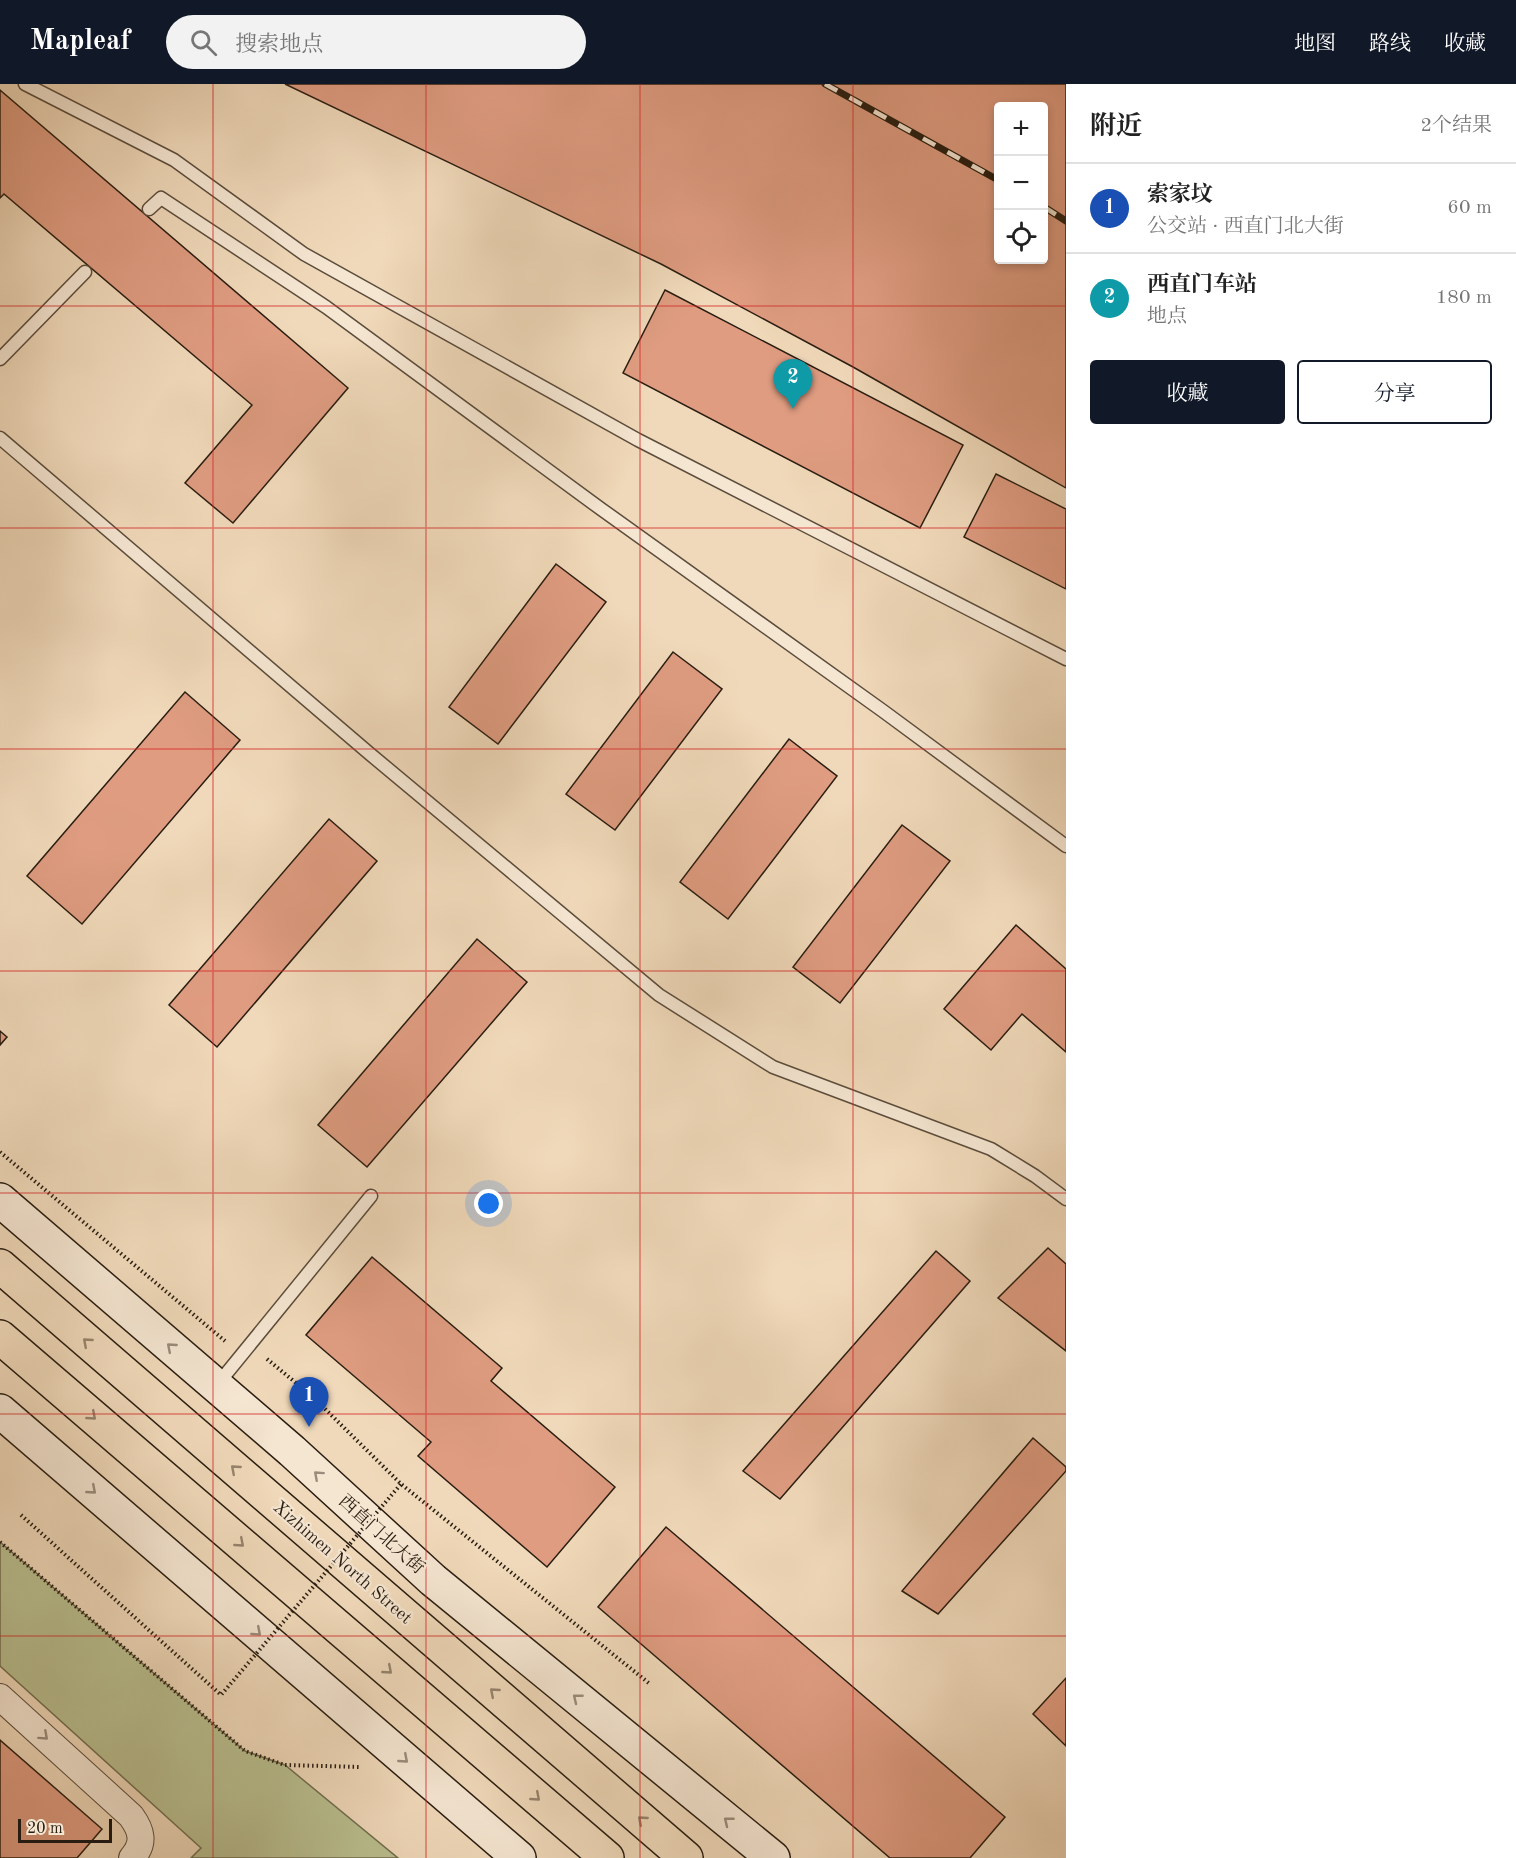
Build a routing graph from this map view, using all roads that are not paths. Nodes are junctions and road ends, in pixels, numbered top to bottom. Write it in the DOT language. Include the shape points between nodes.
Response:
graph roads {
  1 [pos="25,84"];
  2 [pos="149,209"];
  3 [pos="85,272"];
  4 [pos="0,359"];
  5 [pos="0,438"];
  6 [pos="1066,659"];
  7 [pos="1066,846"];
  8 [pos="371,1196"];
  9 [pos="1066,1199"];
  10 [pos="0,1200"];
  11 [pos="0,1266"];
  12 [pos="0,1337"];
  13 [pos="216,1386"];
  14 [pos="0,1411"];
  15 [pos="0,1697"];
  16 [pos="132,1858"];
  17 [pos="519,1858"];
  18 [pos="607,1858"];
  19 [pos="686,1858"];
  20 [pos="773,1858"];
  1 -- 6 [label="lane" via="174,160 304,254 638,440"];
  2 -- 7 [label="lane" via="161,198 326,307"];
  3 -- 4 [label="lane"];
  5 -- 9 [label="lane" via="659,994 773,1066 991,1149"];
  8 -- 13 [label="lane"];
  13 -- 10 [label="street, 西直门北大街, one-way"];
  19 -- 11 [label="highway, Xizhimen North Street, one-way"];
  12 -- 18 [label="highway, one-way"];
  20 -- 13 [label="street, 西直门北大街, one-way" via="433,1580"];
  14 -- 17 [label="street, one-way"];
  15 -- 16 [label="street, one-way" via="131,1816 142,1839"];
}
